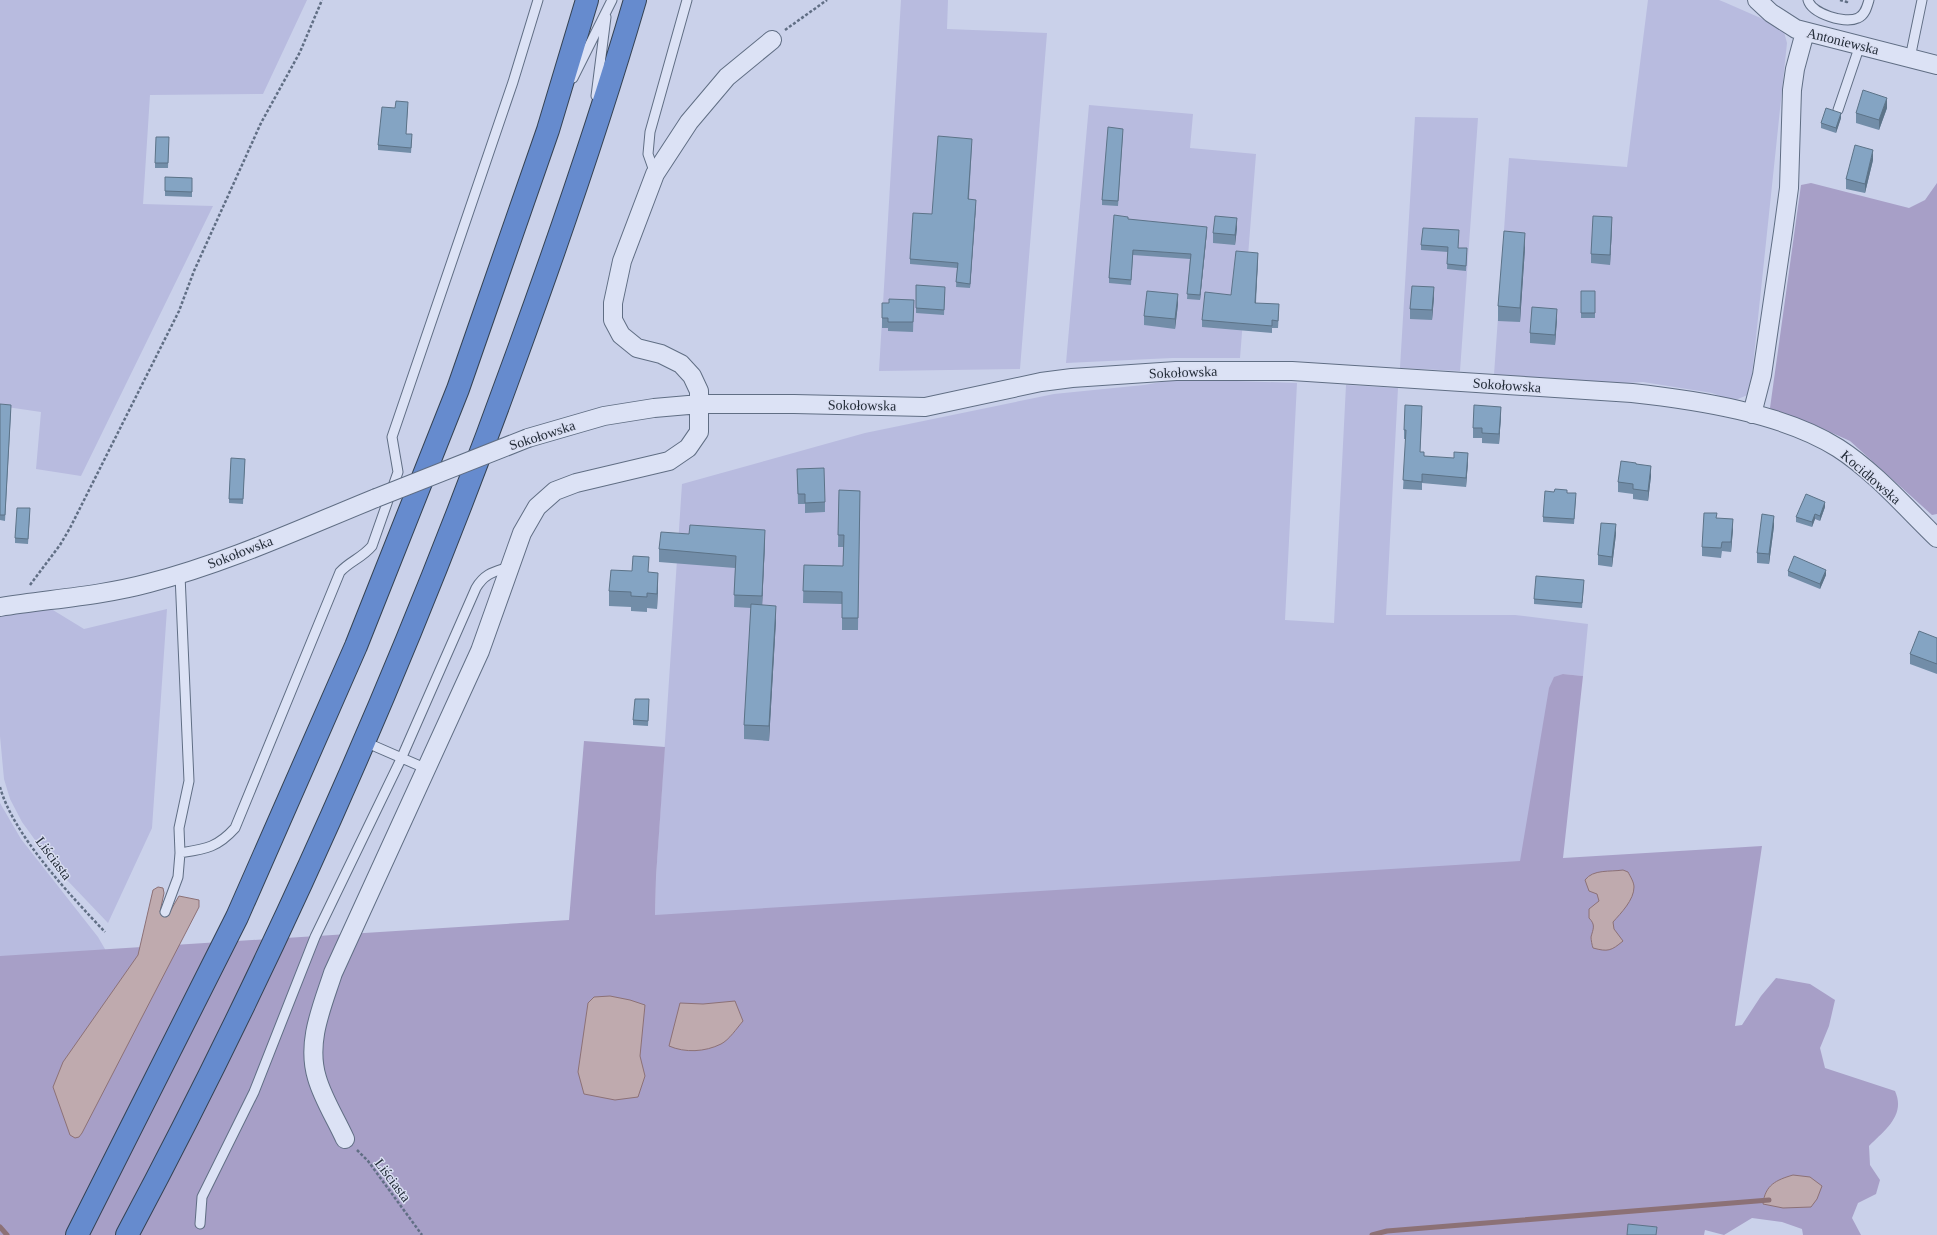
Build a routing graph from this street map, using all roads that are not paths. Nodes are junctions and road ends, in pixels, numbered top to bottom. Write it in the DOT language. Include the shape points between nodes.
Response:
graph roads {
  1 [pos="538,0"];
  2 [pos="588,0"];
  3 [pos="612,0"];
  4 [pos="635,0"];
  5 [pos="687,0"];
  6 [pos="1757,0"];
  7 [pos="1808,0"];
  8 [pos="1869,0"];
  9 [pos="1922,0"];
  10 [pos="608,4"];
  11 [pos="1805,32"];
  12 [pos="772,40"];
  13 [pos="1860,45"];
  14 [pos="1910,58"];
  15 [pos="1937,66"];
  16 [pos="1838,110"];
  17 [pos="548,130"];
  18 [pos="591,142"];
  19 [pos="656,174"];
  20 [pos="700,404"];
  21 [pos="1752,414"];
  22 [pos="1937,538"];
  23 [pos="510,567"];
  24 [pos="180,575"];
  25 [pos="7,606"];
  26 [pos="365,742"];
  27 [pos="401,758"];
  28 [pos="427,769"];
  29 [pos="180,853"];
  30 [pos="165,912"];
  31 [pos="345,1139"];
  32 [pos="200,1224"];
  33 [pos="78,1233"];
  34 [pos="127,1235"];
  1 -- 29 [label="lane" via="511,89 392,437 398,472 372,546 364,556 346,565 340,572 235,828 225,839 212,847"];
  2 -- 17 [label="highway"];
  3 -- 10 [label="lane"];
  4 -- 18 [label="highway"];
  5 -- 19 [label="lane" via="650,132 648,154"];
  6 -- 11 [label="street, Antoniewska" via="1784,23"];
  7 -- 8 [label="lane" via="1814,10 1820,13 1850,20 1865,12"];
  9 -- 14 [label="lane"];
  10 -- 17 [label="lane"];
  10 -- 18 [label="lane"];
  11 -- 13 [label="street, Antoniewska"];
  11 -- 21 [label="street" via="1792,90 1789,188 1762,375"];
  12 -- 19 [label="street" via="727,77 689,122"];
  13 -- 14 [label="street, Antoniewska"];
  13 -- 16 [label="lane"];
  14 -- 15 [label="street, Antoniewska"];
  17 -- 33 [label="highway" via="458,389 356,646 237,917"];
  18 -- 26 [label="highway" via="476,467"];
  19 -- 20 [label="street" via="622,261 613,303 613,320 621,335 637,348 661,354 681,364 692,376 699,391"];
  20 -- 21 [label="street, Sokołowska" via="925,406 996,390 1072,378 1176,371 1292,371 1632,393 1661,396"];
  20 -- 23 [label="street" via="699,432 688,448 669,461 576,483 555,491 537,507 522,533"];
  20 -- 24 [label="street, Sokołowska, bridge" via="604,416 528,438"];
  21 -- 22 [label="street, Kocidłowska" via="1801,429 1838,448 1872,476"];
  23 -- 27 [label="lane" via="489,573 481,579"];
  23 -- 28 [label="street" via="480,651"];
  24 -- 25 [label="street, Sokołowska" via="115,590"];
  24 -- 29 [label="lane" via="189,781 179,828"];
  26 -- 27 [label="lane"];
  26 -- 34 [label="highway" via="263,966 178,1140"];
  27 -- 28 [label="lane"];
  27 -- 32 [label="lane" via="316,937 254,1092 202,1197"];
  28 -- 31 [label="street" via="333,974 317,1020 312,1049 316,1077"];
  29 -- 30 [label="lane" via="178,876"];
}
